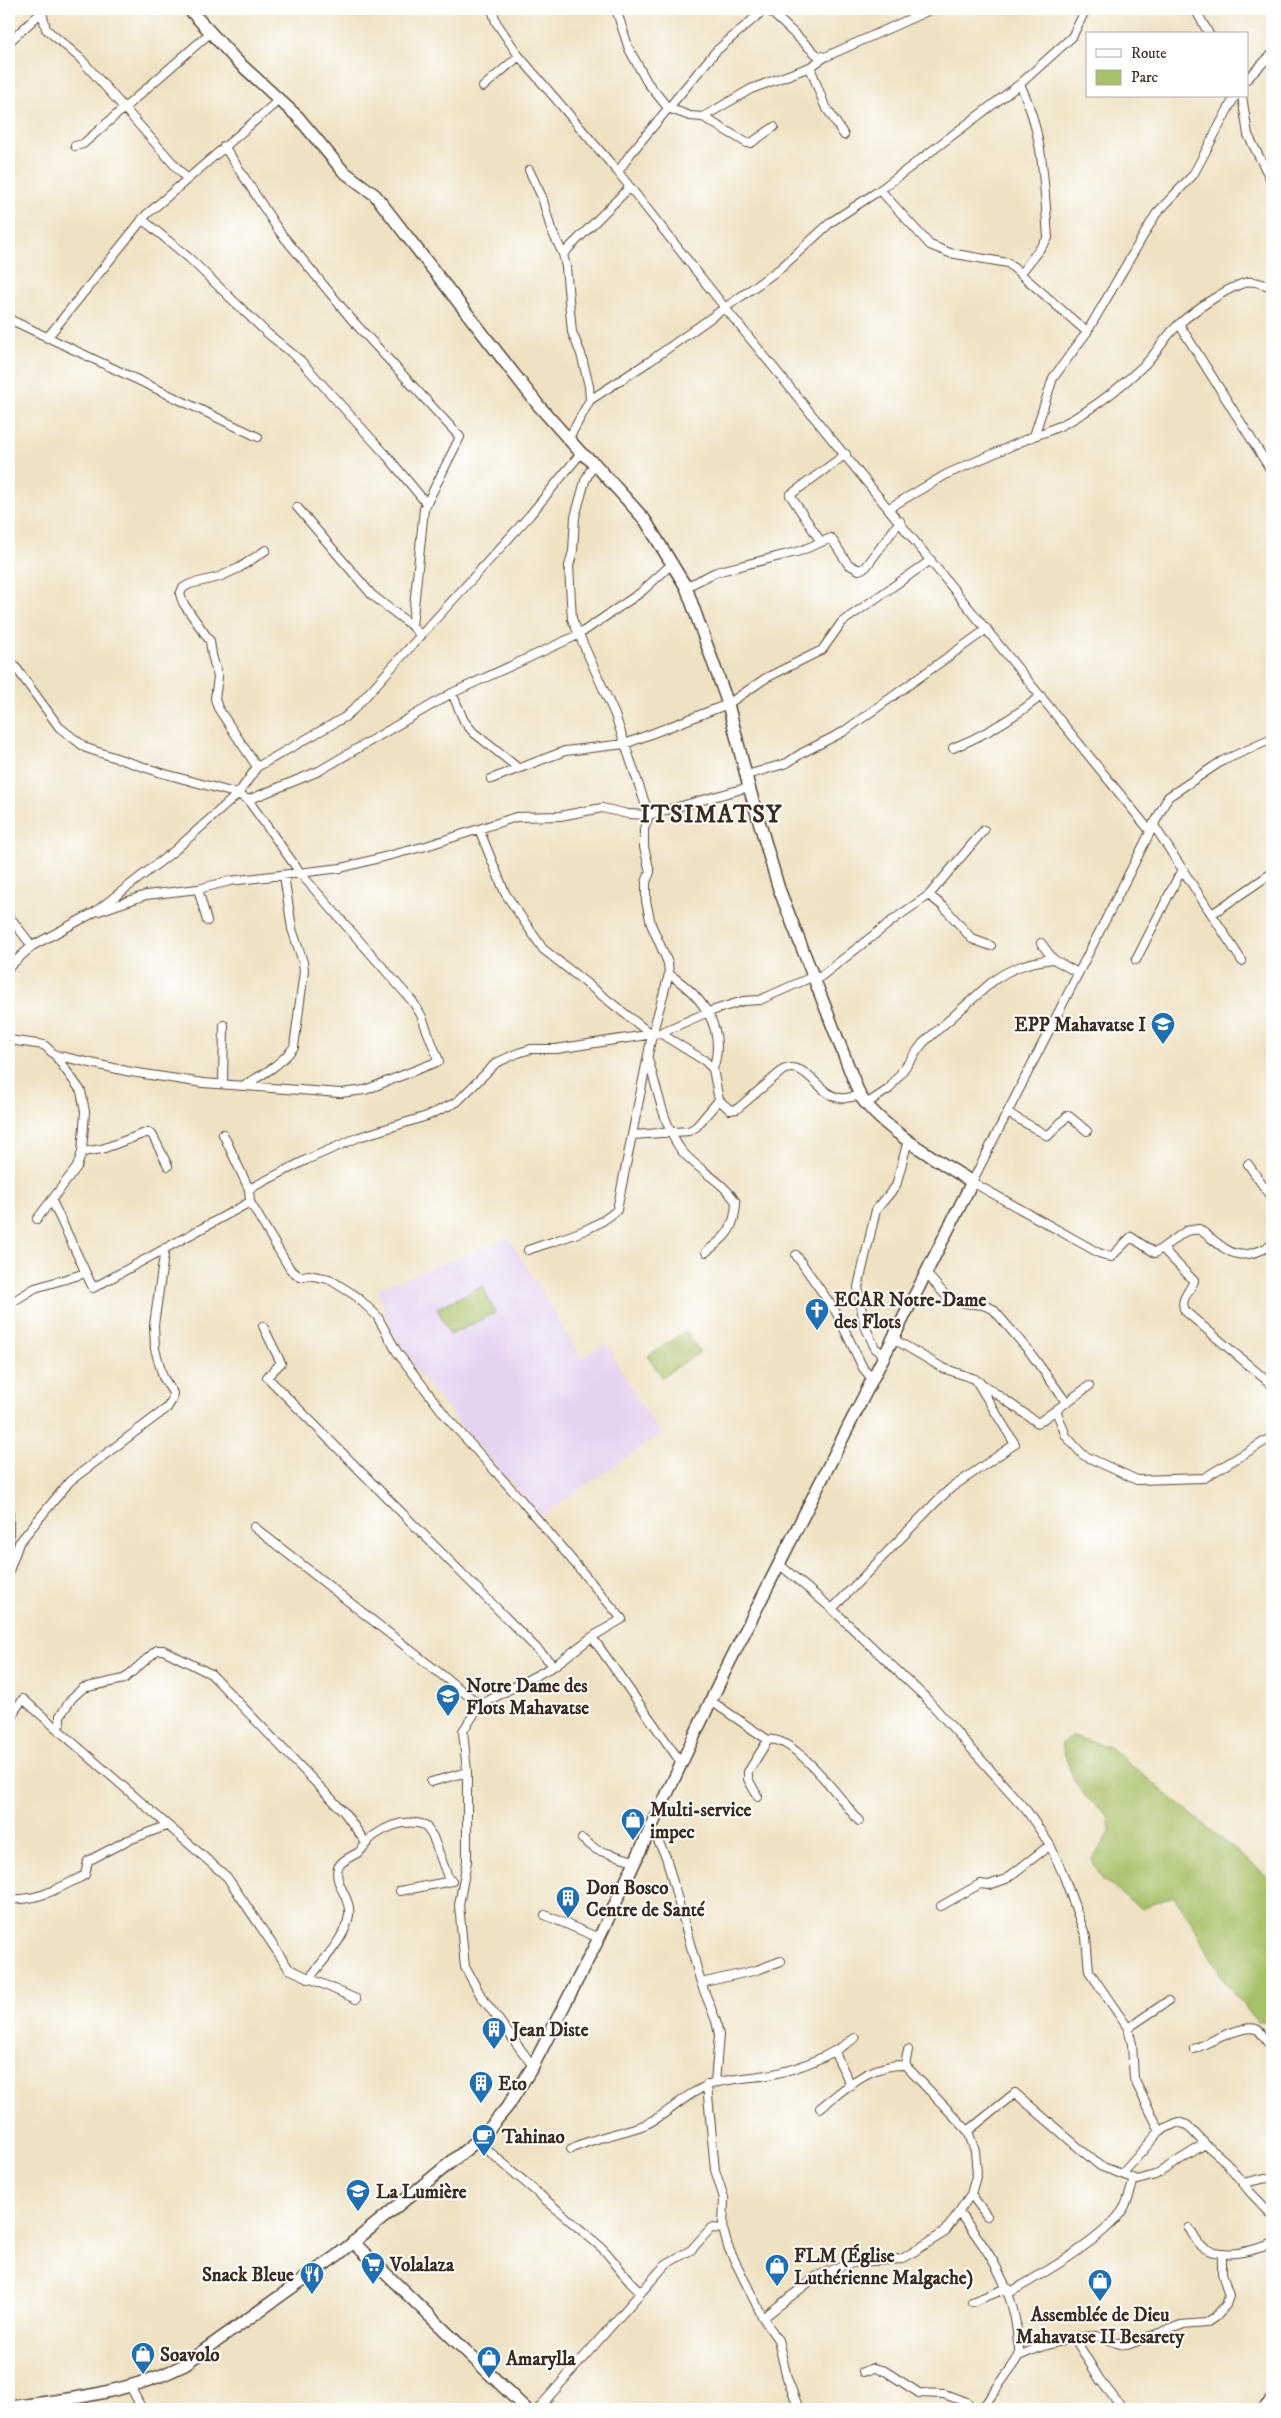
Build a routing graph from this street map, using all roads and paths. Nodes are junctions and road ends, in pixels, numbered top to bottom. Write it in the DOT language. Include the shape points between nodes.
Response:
graph roads {
  1 [pos="189,9"];
  2 [pos="492,9"];
  3 [pos="616,9"];
  4 [pos="766,9"];
  5 [pos="932,9"];
  6 [pos="1086,9"];
  7 [pos="1195,9"];
  8 [pos="44,10"];
  9 [pos="1208,32"];
  10 [pos="210,33"];
  11 [pos="9,42"];
  12 [pos="1272,54"];
  13 [pos="518,56"];
  14 [pos="825,57"];
  15 [pos="810,67"];
  16 [pos="1248,78"];
  17 [pos="1020,84"];
  18 [pos="483,87"];
  19 [pos="1234,98"];
  20 [pos="1242,98"];
  21 [pos="279,100"];
  22 [pos="668,108"];
  23 [pos="124,109"];
  24 [pos="703,117"];
  25 [pos="774,128"];
  26 [pos="844,134"];
  27 [pos="75,146"];
  28 [pos="224,146"];
  29 [pos="529,170"];
  30 [pos="618,172"];
  31 [pos="186,178"];
  32 [pos="1272,182"];
  33 [pos="630,187"];
  34 [pos="880,190"];
  35 [pos="142,219"];
  36 [pos="562,254"];
  37 [pos="1021,273"];
  38 [pos="1272,288"];
  39 [pos="726,309"];
  40 [pos="9,319"];
  41 [pos="1179,324"];
  42 [pos="1087,332"];
  43 [pos="46,338"];
  44 [pos="590,400"];
  45 [pos="1034,436"];
  46 [pos="258,437"];
  47 [pos="569,438"];
  48 [pos="582,453"];
  49 [pos="846,454"];
  50 [pos="594,463"];
  51 [pos="1272,472"];
  52 [pos="426,504"];
  53 [pos="297,508"];
  54 [pos="889,508"];
  55 [pos="900,521"];
  56 [pos="821,542"];
  57 [pos="266,550"];
  58 [pos="931,560"];
  59 [pos="673,563"];
  60 [pos="686,587"];
  61 [pos="412,626"];
  62 [pos="987,629"];
  63 [pos="578,635"];
  64 [pos="421,636"];
  65 [pos="9,658"];
  66 [pos="452,693"];
  67 [pos="1041,696"];
  68 [pos="728,704"];
  69 [pos="1272,738"];
  70 [pos="626,744"];
  71 [pos="953,748"];
  72 [pos="256,767"];
  73 [pos="518,768"];
  74 [pos="747,775"];
  75 [pos="491,779"];
  76 [pos="749,787"];
  77 [pos="238,794"];
  78 [pos="248,800"];
  79 [pos="649,815"];
  80 [pos="1151,827"];
  81 [pos="479,829"];
  82 [pos="984,830"];
  83 [pos="1184,870"];
  84 [pos="1272,873"];
  85 [pos="301,874"];
  86 [pos="284,875"];
  87 [pos="198,888"];
  88 [pos="929,895"];
  89 [pos="95,912"];
  90 [pos="1212,914"];
  91 [pos="9,916"];
  92 [pos="207,921"];
  93 [pos="1041,943"];
  94 [pos="32,946"];
  95 [pos="991,946"];
  96 [pos="1053,959"];
  97 [pos="1136,960"];
  98 [pos="1242,961"];
  99 [pos="9,967"];
  100 [pos="1078,973"];
  101 [pos="669,974"];
  102 [pos="814,978"];
  103 [pos="708,1012"];
  104 [pos="224,1025"];
  105 [pos="656,1034"];
  106 [pos="9,1040"];
  107 [pos="55,1055"];
  108 [pos="648,1059"];
  109 [pos="713,1069"];
  110 [pos="223,1084"];
  111 [pos="244,1085"];
  112 [pos="718,1100"];
  113 [pos="863,1100"];
  114 [pos="1008,1113"];
  115 [pos="1087,1131"];
  116 [pos="223,1134"];
  117 [pos="671,1134"];
  118 [pos="633,1135"];
  119 [pos="908,1140"];
  120 [pos="82,1152"];
  121 [pos="1248,1164"];
  122 [pos="168,1166"];
  123 [pos="972,1182"];
  124 [pos="249,1189"];
  125 [pos="1272,1199"];
  126 [pos="52,1201"];
  127 [pos="250,1202"];
  128 [pos="37,1219"];
  129 [pos="1272,1245"];
  130 [pos="165,1248"];
  131 [pos="1162,1248"];
  132 [pos="528,1250"];
  133 [pos="706,1252"];
  134 [pos="796,1255"];
  135 [pos="925,1272"];
  136 [pos="86,1273"];
  137 [pos="9,1304"];
  138 [pos="263,1326"];
  139 [pos="892,1338"];
  140 [pos="884,1354"];
  141 [pos="872,1379"];
  142 [pos="975,1379"];
  143 [pos="1272,1385"];
  144 [pos="1089,1386"];
  145 [pos="1066,1402"];
  146 [pos="1056,1410"];
  147 [pos="1272,1436"];
  148 [pos="9,1513"];
  149 [pos="254,1527"];
  150 [pos="9,1545"];
  151 [pos="779,1564"];
  152 [pos="9,1571"];
  153 [pos="832,1610"];
  154 [pos="592,1637"];
  155 [pos="554,1666"];
  156 [pos="711,1701"];
  157 [pos="480,1705"];
  158 [pos="9,1728"];
  159 [pos="56,1728"];
  160 [pos="768,1740"];
  161 [pos="682,1764"];
  162 [pos="467,1772"];
  163 [pos="431,1782"];
  164 [pos="758,1797"];
  165 [pos="859,1822"];
  166 [pos="166,1826"];
  167 [pos="651,1827"];
  168 [pos="582,1839"];
  169 [pos="366,1843"];
  170 [pos="1050,1845"];
  171 [pos="634,1861"];
  172 [pos="449,1880"];
  173 [pos="461,1884"];
  174 [pos="400,1892"];
  175 [pos="9,1899"];
  176 [pos="941,1906"];
  177 [pos="546,1915"];
  178 [pos="599,1938"];
  179 [pos="781,1961"];
  180 [pos="309,1979"];
  181 [pos="701,1984"];
  182 [pos="356,1999"];
  183 [pos="1168,2001"];
  184 [pos="1128,2028"];
  185 [pos="855,2038"];
  186 [pos="1194,2049"];
  187 [pos="908,2050"];
  188 [pos="1272,2050"];
  189 [pos="835,2053"];
  190 [pos="905,2065"];
  191 [pos="533,2066"];
  192 [pos="711,2084"];
  193 [pos="851,2085"];
  194 [pos="820,2108"];
  195 [pos="968,2131"];
  196 [pos="1160,2131"];
  197 [pos="477,2141"];
  198 [pos="1205,2144"];
  199 [pos="572,2149"];
  200 [pos="1122,2174"];
  201 [pos="1134,2179"];
  202 [pos="1272,2179"];
  203 [pos="1243,2183"];
  204 [pos="971,2194"];
  205 [pos="959,2213"];
  206 [pos="1272,2215"];
  207 [pos="987,2216"];
  208 [pos="1189,2228"];
  209 [pos="723,2229"];
  210 [pos="353,2242"];
  211 [pos="1272,2244"];
  212 [pos="1222,2253"];
  213 [pos="1008,2290"];
  214 [pos="640,2291"];
  215 [pos="972,2302"];
  216 [pos="763,2318"];
  217 [pos="1076,2339"];
  218 [pos="1019,2356"];
  219 [pos="863,2372"];
  220 [pos="130,2386"];
  221 [pos="1272,2400"];
  222 [pos="9,2407"];
  223 [pos="142,2409"];
  224 [pos="526,2409"];
  225 [pos="538,2409"];
  226 [pos="799,2409"];
  227 [pos="974,2409"];
  228 [pos="982,2409"];
  229 [pos="1123,2409"];
  230 [pos="1264,2409"];
  1 -- 10 [label="street"];
  2 -- 13 [label="street" via="496,22"];
  3 -- 22 [label="street" via="629,49 647,82"];
  4 -- 14 [label="street" via="816,55"];
  4 -- 22 [label="street" via="716,51"];
  5 -- 14 [label="street"];
  6 -- 17 [label="street" via="1072,37"];
  7 -- 9 [label="street"];
  8 -- 11 [label="street"];
  8 -- 23 [label="street" via="46,29 80,58"];
  10 -- 21 [label="street"];
  10 -- 23 [label="street"];
  12 -- 16 [label="street"];
  13 -- 18 [label="street"];
  13 -- 30 [label="street"];
  14 -- 15 [label="street"];
  15 -- 24 [label="street" via="750,88"];
  15 -- 26 [label="street" via="824,104"];
  17 -- 34 [label="street"];
  17 -- 37 [label="street" via="1032,108 1042,159 1048,238"];
  19 -- 42 [label="street" via="1202,161 1156,214"];
  20 -- 32 [label="street" via="1248,135"];
  21 -- 28 [label="street"];
  21 -- 47 [label="street" via="298,117 343,171 374,196 538,406"];
  22 -- 24 [label="street"];
  22 -- 30 [label="street"];
  23 -- 27 [label="street" via="83,144"];
  23 -- 31 [label="street"];
  24 -- 25 [label="street" via="746,143"];
  28 -- 31 [label="street"];
  28 -- 52 [label="street" via="279,231 353,321 460,437"];
  29 -- 36 [label="street"];
  30 -- 33 [label="street"];
  31 -- 35 [label="street"];
  33 -- 36 [label="street"];
  33 -- 39 [label="street"];
  34 -- 37 [label="street" via="930,246 950,254 1008,264"];
  34 -- 39 [label="street" via="831,222 781,268"];
  35 -- 43 [label="street"];
  35 -- 52 [label="street" via="300,360"];
  36 -- 44 [label="street" via="572,332 581,354"];
  37 -- 42 [label="street"];
  38 -- 41 [label="street" via="1248,281 1219,296"];
  39 -- 44 [label="street"];
  39 -- 49 [label="street"];
  40 -- 43 [label="street"];
  41 -- 45 [label="street" via="1143,366 1123,383 1077,418"];
  41 -- 51 [label="street"];
  42 -- 45 [label="street" via="1053,378"];
  43 -- 46 [label="street"];
  44 -- 47 [label="street"];
  45 -- 54 [label="street" via="947,474"];
  47 -- 48 [label="street"];
  48 -- 50 [label="street"];
  48 -- 64 [label="street"];
  49 -- 54 [label="street"];
  49 -- 56 [label="street" via="790,495"];
  50 -- 59 [label="street" via="645,520"];
  50 -- 63 [label="street" via="585,481 575,517 569,566 572,619"];
  52 -- 61 [label="street"];
  53 -- 61 [label="street" via="372,595"];
  54 -- 55 [label="street"];
  55 -- 56 [label="street" via="866,567 859,570 848,564 831,538"];
  55 -- 58 [label="street"];
  56 -- 60 [label="street" via="800,551 716,572"];
  57 -- 72 [label="street" via="219,578 190,584 180,594 182,603 210,641 218,677 215,699 218,708"];
  58 -- 62 [label="street"];
  58 -- 68 [label="street" via="842,622 822,650 766,678"];
  59 -- 60 [label="street"];
  59 -- 63 [label="street" via="640,593"];
  60 -- 68 [label="street"];
  61 -- 64 [label="street"];
  62 -- 67 [label="street"];
  62 -- 74 [label="street" via="843,732 787,763"];
  63 -- 66 [label="street"];
  63 -- 70 [label="street"];
  64 -- 72 [label="street" via="345,717"];
  65 -- 77 [label="street" via="59,727 86,748"];
  66 -- 73 [label="street" via="464,721 473,732"];
  66 -- 78 [label="street" via="319,771"];
  67 -- 71 [label="street" via="1009,721"];
  67 -- 80 [label="street"];
  68 -- 70 [label="street"];
  68 -- 74 [label="street"];
  69 -- 80 [label="street" via="1222,761 1186,783 1168,797"];
  70 -- 73 [label="street" via="565,751"];
  70 -- 79 [label="street"];
  72 -- 77 [label="street"];
  73 -- 75 [label="street"];
  74 -- 76 [label="street"];
  76 -- 79 [label="street"];
  76 -- 102 [label="street" via="779,889"];
  77 -- 78 [label="street"];
  77 -- 89 [label="street" via="174,851"];
  78 -- 85 [label="street"];
  79 -- 81 [label="street" via="602,808 560,816 516,817"];
  79 -- 101 [label="street" via="644,829 650,872 646,882 646,902"];
  80 -- 83 [label="street"];
  80 -- 100 [label="street"];
  81 -- 85 [label="street" via="341,868"];
  81 -- 105 [label="street" via="505,893 543,949"];
  82 -- 88 [label="street"];
  83 -- 90 [label="street"];
  83 -- 97 [label="street"];
  84 -- 90 [label="street"];
  85 -- 86 [label="street"];
  85 -- 111 [label="street" via="413,1002 439,1061 353,1093"];
  86 -- 87 [label="street"];
  86 -- 111 [label="street" via="292,929 304,971 294,1047 264,1075"];
  87 -- 89 [label="street" via="146,895"];
  87 -- 92 [label="street"];
  88 -- 95 [label="street" via="972,939"];
  88 -- 102 [label="street"];
  89 -- 94 [label="street"];
  90 -- 98 [label="street"];
  91 -- 94 [label="street"];
  93 -- 96 [label="street"];
  94 -- 99 [label="street"];
  96 -- 100 [label="street"];
  96 -- 113 [label="street" via="1025,963 993,981 923,1043 889,1089"];
  100 -- 114 [label="street"];
  101 -- 103 [label="street" via="689,987"];
  101 -- 105 [label="street"];
  102 -- 103 [label="street" via="760,1000 743,1001"];
  102 -- 113 [label="street"];
  103 -- 105 [label="street"];
  103 -- 109 [label="street" via="718,1039"];
  104 -- 110 [label="street"];
  105 -- 108 [label="street"];
  105 -- 109 [label="street" via="705,1061"];
  105 -- 124 [label="street" via="518,1053 496,1063 456,1102 427,1116 359,1136"];
  106 -- 107 [label="street" via="44,1045"];
  107 -- 110 [label="street" via="131,1072"];
  107 -- 120 [label="street" via="81,1091 85,1112"];
  108 -- 117 [label="street"];
  108 -- 118 [label="street"];
  109 -- 112 [label="street"];
  110 -- 111 [label="street"];
  112 -- 113 [label="street" via="730,1110 737,1109 791,1066 832,1095"];
  112 -- 117 [label="street" via="696,1127"];
  113 -- 119 [label="street"];
  114 -- 115 [label="street" via="1048,1136 1068,1115"];
  114 -- 123 [label="street"];
  116 -- 124 [label="street"];
  117 -- 118 [label="street"];
  117 -- 133 [label="street" via="697,1167 718,1181 736,1202 732,1227"];
  118 -- 132 [label="street" via="617,1210 590,1228"];
  119 -- 123 [label="street"];
  119 -- 140 [label="street" via="896,1186 876,1210 858,1287 864,1324 874,1348"];
  120 -- 122 [label="street" via="102,1149 148,1132"];
  120 -- 126 [label="street" via="77,1167"];
  121 -- 125 [label="street"];
  123 -- 131 [label="street" via="1099,1253 1111,1257 1131,1237 1155,1253"];
  123 -- 135 [label="street"];
  124 -- 127 [label="street"];
  126 -- 128 [label="street"];
  126 -- 136 [label="street"];
  127 -- 130 [label="street"];
  127 -- 154 [label="street" via="290,1269 300,1276 329,1279 356,1296 377,1316 397,1352 448,1419 622,1619"];
  129 -- 131 [label="street" via="1235,1255 1199,1229 1186,1231"];
  130 -- 136 [label="street" via="93,1288"];
  130 -- 152 [label="street" via="154,1325 155,1348 163,1377 173,1393 172,1400 167,1408 70,1481 19,1543"];
  131 -- 143 [label="street" via="1194,1281 1184,1298 1185,1311"];
  134 -- 141 [label="street" via="828,1299 863,1368"];
  135 -- 139 [label="street"];
  135 -- 145 [label="street" via="947,1297 993,1308"];
  136 -- 137 [label="street" via="35,1288"];
  138 -- 155 [label="street" via="281,1363 266,1377"];
  139 -- 140 [label="street"];
  139 -- 142 [label="street" via="943,1368"];
  140 -- 141 [label="street"];
  141 -- 151 [label="street"];
  142 -- 146 [label="street" via="1038,1424"];
  142 -- 153 [label="street" via="1015,1444 951,1488"];
  144 -- 145 [label="street"];
  145 -- 146 [label="street"];
  146 -- 147 [label="street" via="1066,1436 1083,1455 1137,1480 1204,1478"];
  148 -- 150 [label="street"];
  149 -- 157 [label="street"];
  151 -- 153 [label="street"];
  151 -- 156 [label="street"];
  153 -- 170 [label="street" via="939,1712 1027,1810"];
  154 -- 155 [label="street"];
  154 -- 161 [label="street"];
  155 -- 157 [label="street"];
  156 -- 160 [label="street"];
  156 -- 161 [label="street"];
  157 -- 162 [label="street" via="463,1732"];
  158 -- 159 [label="street" via="23,1699"];
  159 -- 166 [label="street"];
  159 -- 169 [label="street" via="60,1724 60,1716 82,1688 124,1679 157,1650 164,1650 211,1674 344,1812"];
  160 -- 164 [label="street" via="748,1772 748,1779"];
  160 -- 165 [label="street" via="783,1742 811,1766"];
  161 -- 167 [label="street"];
  162 -- 163 [label="street"];
  162 -- 173 [label="street" via="467,1861"];
  166 -- 175 [label="street" via="88,1860 84,1875 46,1895 24,1900"];
  166 -- 180 [label="street" via="227,1877 279,1957 289,1969"];
  167 -- 171 [label="street"];
  167 -- 181 [label="street" via="666,1857"];
  168 -- 171 [label="street" via="598,1850"];
  169 -- 172 [label="street" via="374,1835 406,1821 424,1825 433,1837"];
  169 -- 180 [label="street" via="338,1869 349,1915 342,1934"];
  170 -- 176 [label="street" via="1006,1879 990,1885 980,1884"];
  170 -- 184 [label="street" via="1086,1937 1089,1971"];
  171 -- 178 [label="street"];
  172 -- 173 [label="street"];
  172 -- 174 [label="street"];
  173 -- 191 [label="street" via="459,1905 465,1967 481,1996"];
  177 -- 178 [label="street"];
  178 -- 191 [label="street"];
  179 -- 181 [label="street"];
  180 -- 182 [label="street"];
  181 -- 192 [label="street" via="719,2035"];
  183 -- 184 [label="street"];
  184 -- 196 [label="street" via="1134,2079"];
  185 -- 189 [label="street"];
  186 -- 188 [label="street" via="1252,2028 1258,2030"];
  187 -- 190 [label="street"];
  189 -- 192 [label="street" via="803,2067"];
  189 -- 193 [label="street"];
  190 -- 193 [label="street" via="871,2070"];
  190 -- 195 [label="street"];
  191 -- 197 [label="street" via="508,2106"];
  192 -- 199 [label="street" via="676,2102 645,2125"];
  192 -- 209 [label="street" via="715,2170 724,2198"];
  193 -- 194 [label="street"];
  195 -- 200 [label="street" via="1015,2094 1100,2166"];
  195 -- 204 [label="street" via="975,2151 977,2173"];
  196 -- 198 [label="street" via="1178,2122 1187,2125"];
  196 -- 200 [label="street"];
  197 -- 210 [label="street"];
  197 -- 214 [label="street" via="602,2248 624,2277"];
  198 -- 201 [label="street" via="1155,2176"];
  198 -- 203 [label="street"];
  200 -- 201 [label="street"];
  201 -- 213 [label="street" via="1122,2212 1107,2229 1047,2271"];
  202 -- 203 [label="street"];
  203 -- 206 [label="street"];
  204 -- 205 [label="street"];
  204 -- 207 [label="street"];
  205 -- 213 [label="street" via="982,2242"];
  205 -- 216 [label="street" via="945,2232 902,2259 858,2262 817,2276"];
  208 -- 212 [label="street" via="1200,2244"];
  209 -- 214 [label="street" via="711,2228 691,2250 666,2264"];
  209 -- 216 [label="street" via="738,2270"];
  210 -- 220 [label="street" via="182,2366"];
  210 -- 224 [label="street"];
  211 -- 212 [label="street" via="1251,2251"];
  212 -- 217 [label="street" via="1222,2274 1229,2296 1226,2305 1206,2323 1181,2325 1127,2345 1095,2336"];
  213 -- 215 [label="street"];
  213 -- 218 [label="street"];
  214 -- 225 [label="street"];
  216 -- 226 [label="street" via="778,2340"];
  217 -- 218 [label="street"];
  217 -- 229 [label="street" via="1100,2380"];
  218 -- 228 [label="street"];
  219 -- 227 [label="street" via="874,2368 886,2371 919,2393 944,2394 966,2402"];
  220 -- 222 [label="street"];
  220 -- 223 [label="street"];
  221 -- 230 [label="street"];
}
